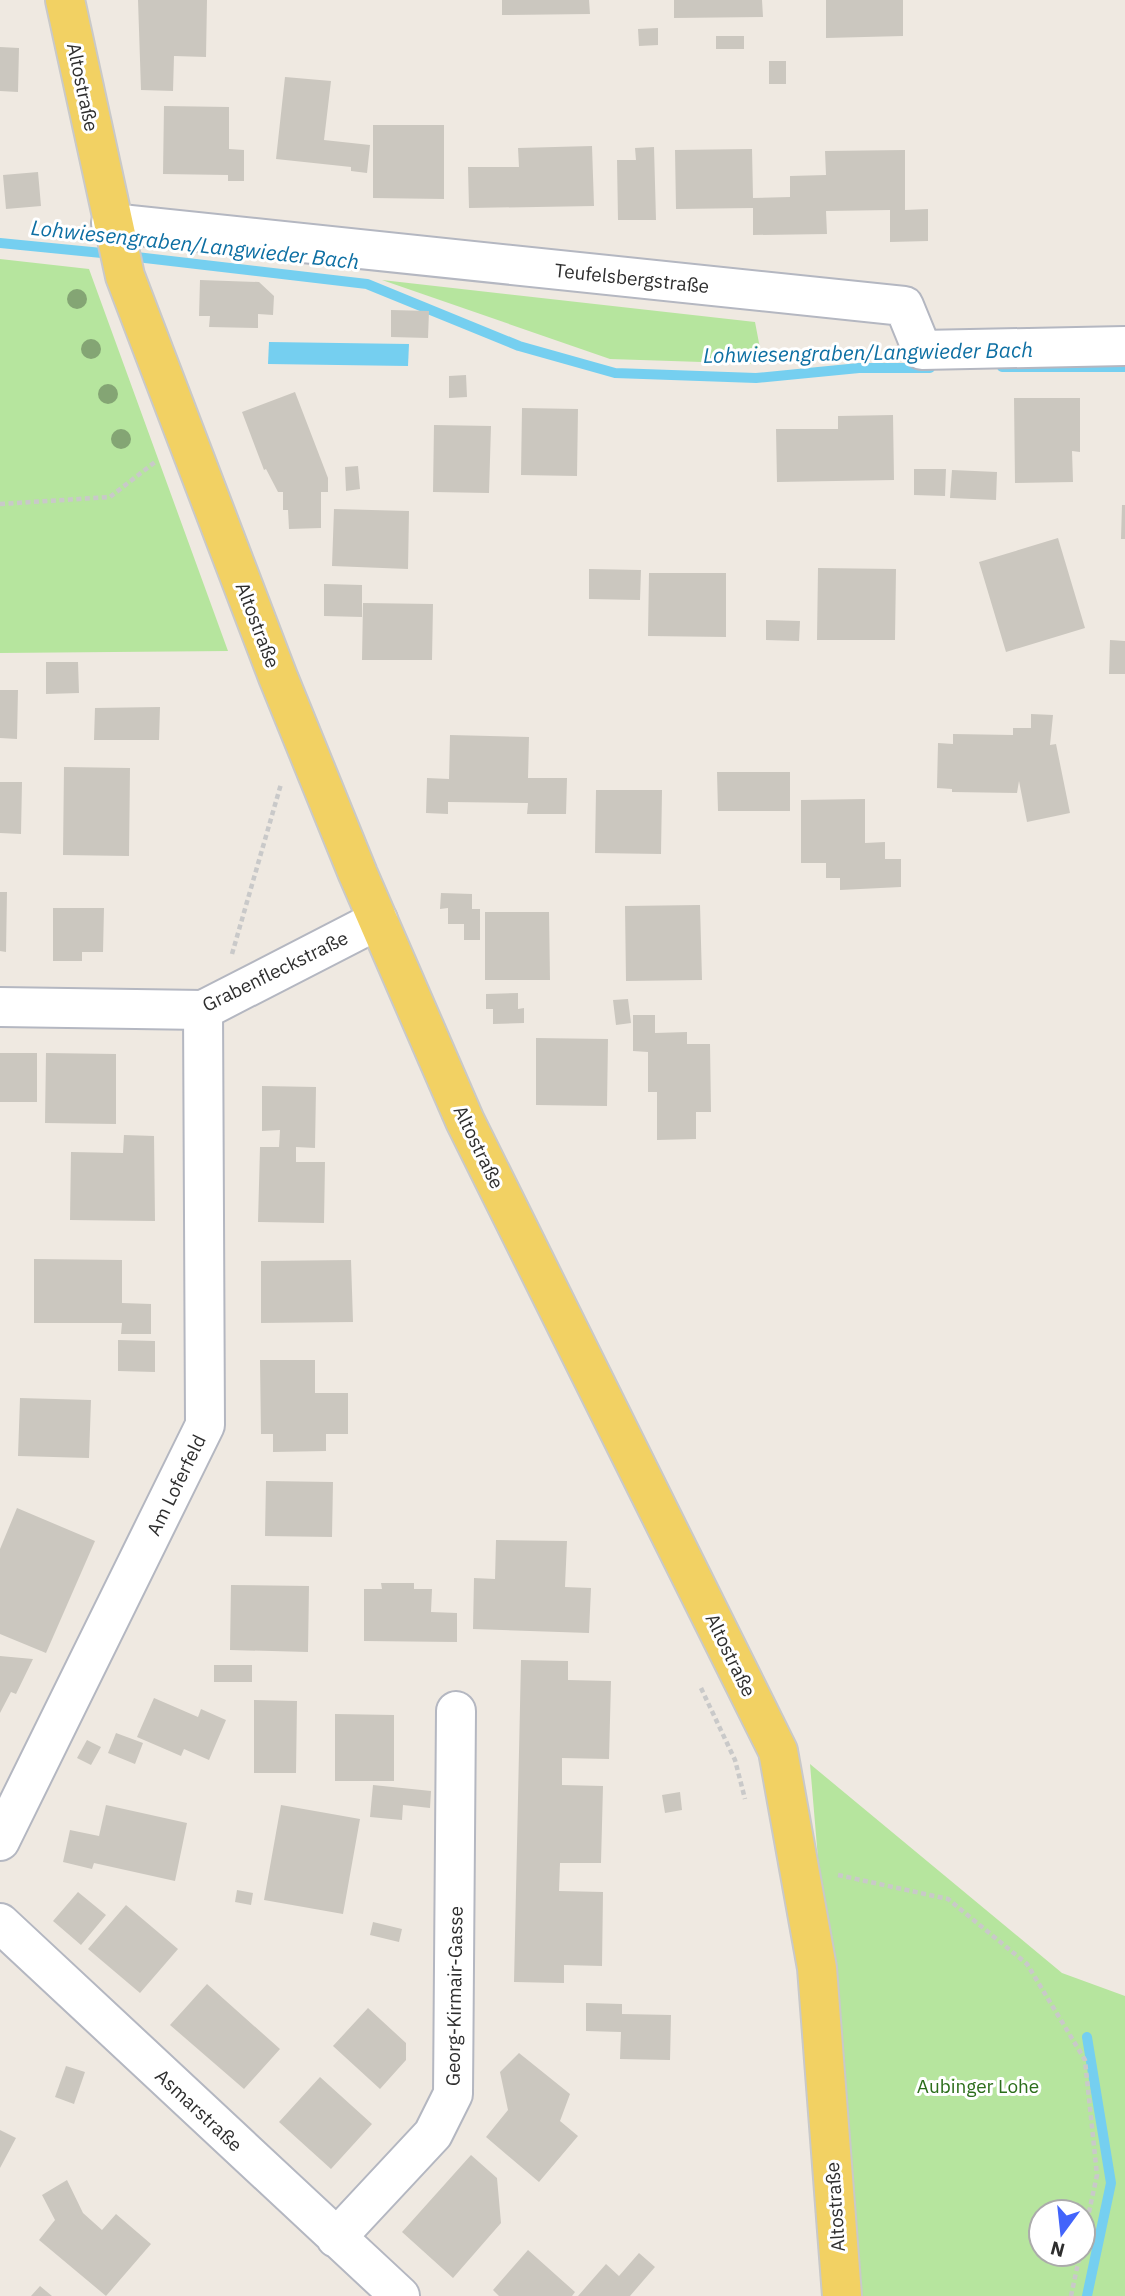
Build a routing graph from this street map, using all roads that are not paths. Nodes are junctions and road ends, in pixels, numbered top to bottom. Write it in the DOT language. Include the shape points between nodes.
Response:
graph roads {
  1 [pos="65,0"];
  2 [pos="117,247"];
  3 [pos="1125,346"];
  4 [pos="378,920"];
  5 [pos="210,1006"];
  6 [pos="0,1007"];
  7 [pos="456,1711"];
  8 [pos="0,1841"];
  9 [pos="0,1923"];
  10 [pos="336,2238"];
  11 [pos="400,2296"];
  12 [pos="842,2296"];
  1 -- 2 [label="main road, Altostraße"];
  2 -- 3 [label="street, Teufelsbergstraße" via="904,306 922,350"];
  2 -- 4 [label="main road, Altostraße" via="283,689"];
  4 -- 5 [label="street, Grabenfleckstraße"];
  4 -- 12 [label="main road, Altostraße" via="465,1121 778,1751 817,1968"];
  5 -- 6 [label="street, Grabenfleckstraße"];
  5 -- 8 [label="street, Am Loferfeld" via="205,1425"];
  7 -- 10 [label="street, Georg-Kirmair-Gasse" via="453,2094 433,2134"];
  9 -- 10 [label="street, Asmarstraße"];
  10 -- 11 [label="street, Asmarstraße"];
}
